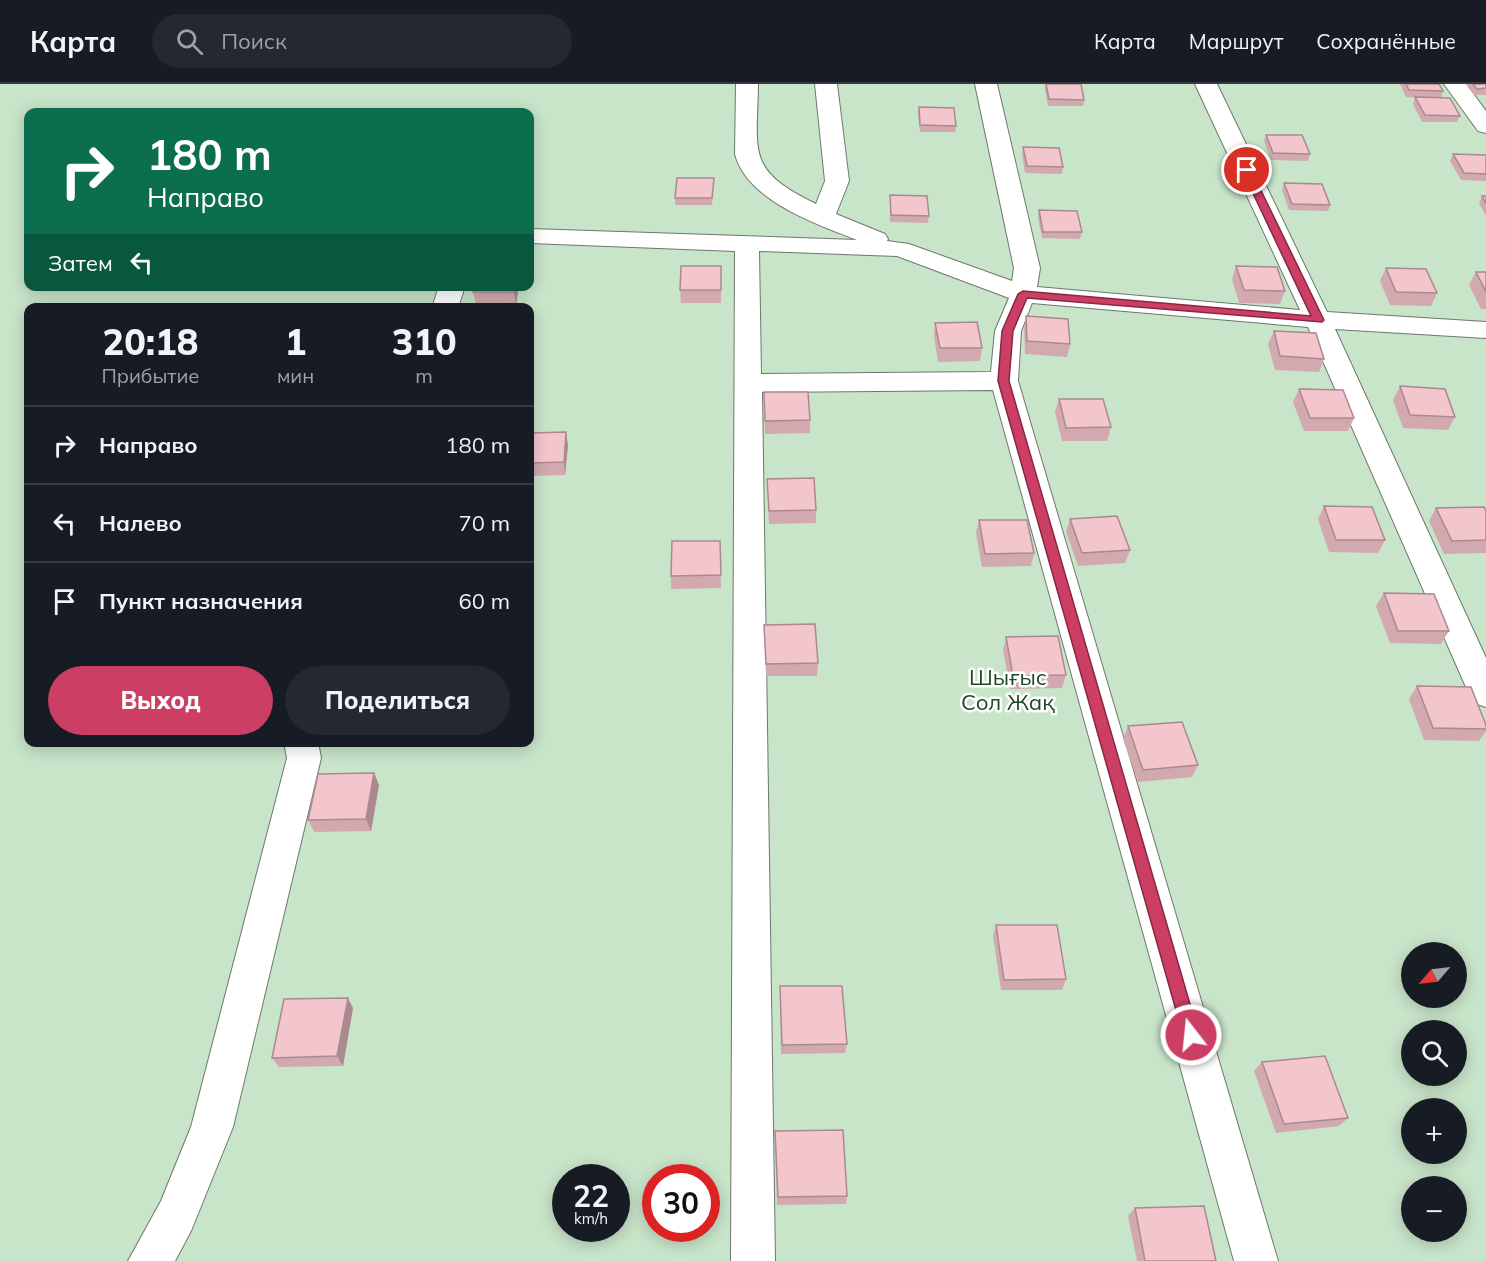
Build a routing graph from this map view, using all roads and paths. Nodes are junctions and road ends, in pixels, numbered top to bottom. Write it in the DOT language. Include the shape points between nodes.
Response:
graph roads {
  1 [pos="747,84"];
  2 [pos="826,84"];
  3 [pos="986,84"];
  4 [pos="1206,84"];
  5 [pos="1455,84"];
  6 [pos="1486,126"];
  7 [pos="822,218"];
  8 [pos="534,236"];
  9 [pos="747,242"];
  10 [pos="900,249"];
  11 [pos="1023,294"];
  12 [pos="1318,320"];
  13 [pos="1486,330"];
  14 [pos="1004,381"];
  15 [pos="747,383"];
  16 [pos="1486,694"];
  17 [pos="302,747"];
  18 [pos="150,1261"];
  19 [pos="753,1261"];
  20 [pos="1256,1261"];
  1 -- 7 [label="street" via="749,163 764,184"];
  2 -- 7 [label="street" via="837,181"];
  3 -- 11 [label="street" via="1027,268"];
  4 -- 12 [label="street"];
  5 -- 6 [label="street"];
  7 -- 10 [label="street"];
  8 -- 9 [label="street"];
  9 -- 10 [label="street"];
  9 -- 15 [label="street"];
  10 -- 11 [label="street"];
  11 -- 12 [label="street"];
  11 -- 14 [label="street" via="1008,331"];
  12 -- 13 [label="street"];
  12 -- 16 [label="street"];
  14 -- 15 [label="street"];
  14 -- 20 [label="street"];
  15 -- 19 [label="street"];
  17 -- 18 [label="street" via="304,758 213,1127 176,1216"];
}
